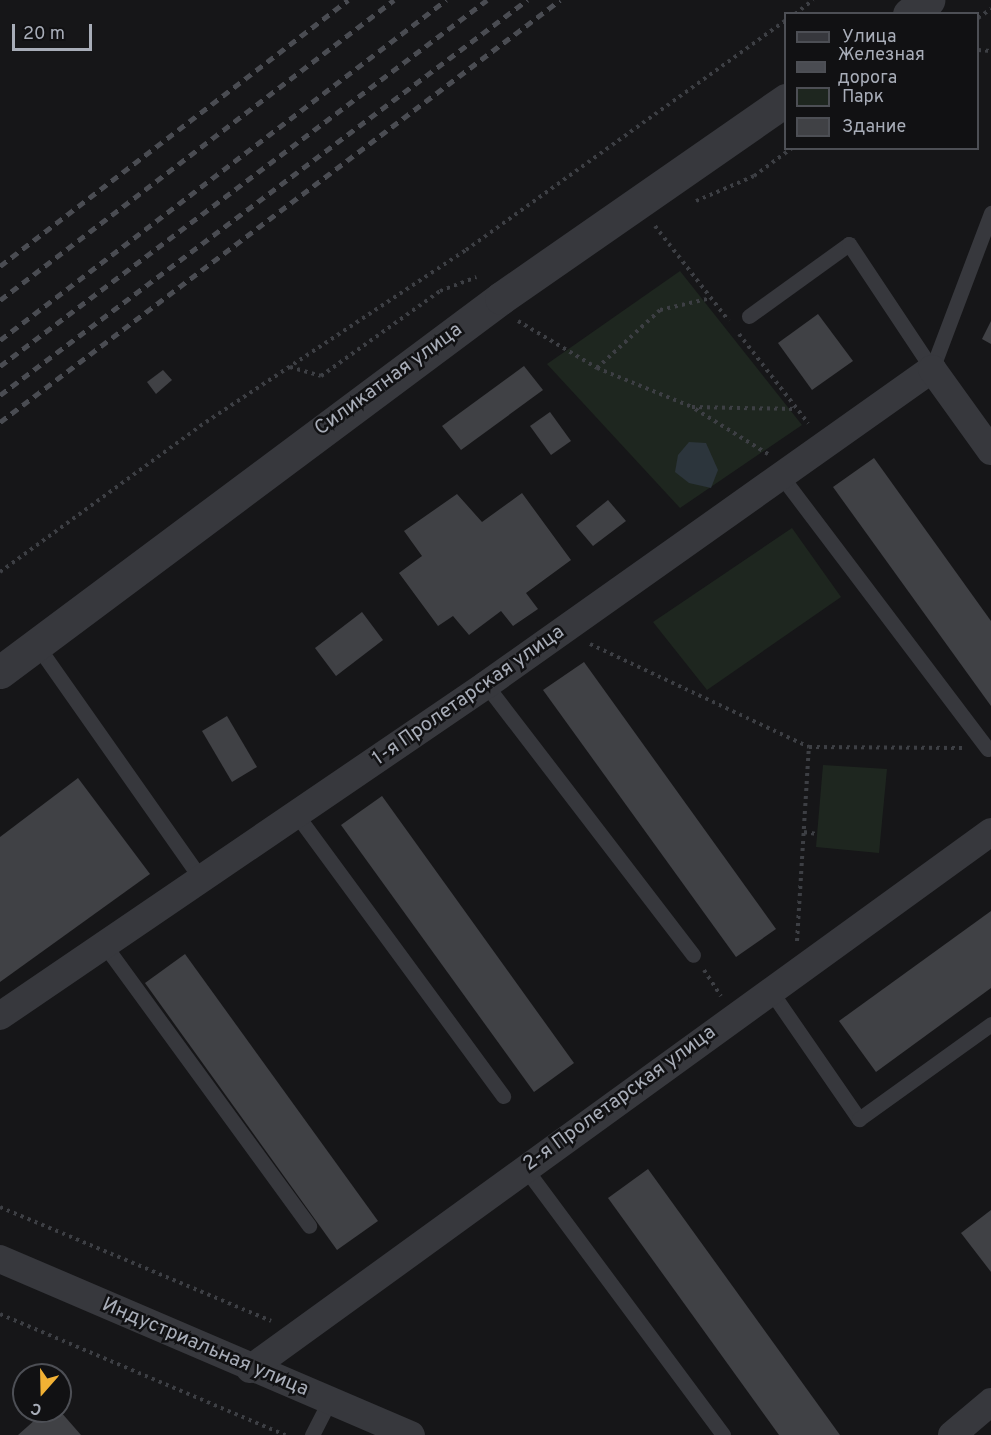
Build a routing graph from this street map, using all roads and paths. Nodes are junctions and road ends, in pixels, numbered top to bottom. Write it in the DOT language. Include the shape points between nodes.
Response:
graph roads {
  1 [pos="813,0"];
  2 [pos="928,0"];
  3 [pos="798,12"];
  4 [pos="912,12"];
  5 [pos="784,21"];
  6 [pos="784,100"];
  7 [pos="789,150"];
  8 [pos="683,207"];
  9 [pos="991,213"];
  10 [pos="665,219"];
  11 [pos="646,232"];
  12 [pos="484,274"];
  13 [pos="711,298"];
  14 [pos="528,314"];
  15 [pos="750,316"];
  16 [pos="290,367"];
  17 [pos="597,368"];
  18 [pos="932,369"];
  19 [pos="692,407"];
  20 [pos="797,409"];
  21 [pos="991,451"];
  22 [pos="787,473"];
  23 [pos="0,572"];
  24 [pos="36,644"];
  25 [pos="588,644"];
  26 [pos="0,672"];
  27 [pos="486,685"];
  28 [pos="809,747"];
  29 [pos="988,749"];
  30 [pos="296,814"];
  31 [pos="804,832"];
  32 [pos="991,832"];
  33 [pos="817,834"];
  34 [pos="199,876"];
  35 [pos="103,943"];
  36 [pos="796,952"];
  37 [pos="693,955"];
  38 [pos="770,990"];
  39 [pos="725,1002"];
  40 [pos="0,1016"];
  41 [pos="991,1024"];
  42 [pos="503,1096"];
  43 [pos="525,1168"];
  44 [pos="0,1207"];
  45 [pos="309,1226"];
  46 [pos="0,1259"];
  47 [pos="0,1314"];
  48 [pos="299,1333"];
  49 [pos="250,1369"];
  50 [pos="329,1402"];
  51 [pos="991,1402"];
  52 [pos="285,1435"];
  53 [pos="312,1435"];
  54 [pos="411,1435"];
  55 [pos="723,1435"];
  56 [pos="952,1435"];
  1 -- 3 [label="path"];
  2 -- 4 [label="street"];
  5 -- 16 [label="path" via="466,250"];
  6 -- 24 [label="street, Силикатная улица" via="501,298"];
  7 -- 8 [label="path" via="754,176"];
  9 -- 18 [label="lane"];
  10 -- 11 [label="path"];
  12 -- 16 [label="path" via="440,291 321,376"];
  13 -- 17 [label="path" via="660,310"];
  14 -- 17 [label="path" via="518,321"];
  15 -- 18 [label="lane" via="849,244"];
  16 -- 23 [label="path"];
  17 -- 19 [label="path"];
  18 -- 21 [label="street"];
  18 -- 22 [label="street, 1-я Пролетарская улица"];
  19 -- 20 [label="path"];
  19 -- 22 [label="path"];
  22 -- 27 [label="street, 1-я Пролетарская улица"];
  22 -- 29 [label="lane"];
  24 -- 26 [label="street, Силикатная улица"];
  24 -- 34 [label="lane"];
  25 -- 28 [label="path"];
  27 -- 30 [label="street, 1-я Пролетарская улица"];
  27 -- 37 [label="lane"];
  28 -- 29 [label="path"];
  28 -- 31 [label="path"];
  30 -- 34 [label="street, 1-я Пролетарская улица"];
  30 -- 42 [label="lane"];
  31 -- 33 [label="path"];
  31 -- 36 [label="path"];
  32 -- 38 [label="street, 2-я Пролетарская улица"];
  34 -- 35 [label="street, 1-я Пролетарская улица"];
  35 -- 40 [label="street, 1-я Пролетарская улица"];
  35 -- 45 [label="lane"];
  37 -- 39 [label="path"];
  38 -- 41 [label="lane" via="859,1119"];
  38 -- 43 [label="street, 2-я Пролетарская улица"];
  43 -- 48 [label="street, 2-я Пролетарская улица"];
  43 -- 55 [label="lane"];
  44 -- 48 [label="path"];
  46 -- 49 [label="street, Индустриальная улица"];
  47 -- 52 [label="path"];
  48 -- 49 [label="street, 2-я Пролетарская улица"];
  49 -- 50 [label="street, Индустриальная улица"];
  50 -- 53 [label="lane"];
  50 -- 54 [label="street, Индустриальная улица"];
  51 -- 56 [label="street"];
}
